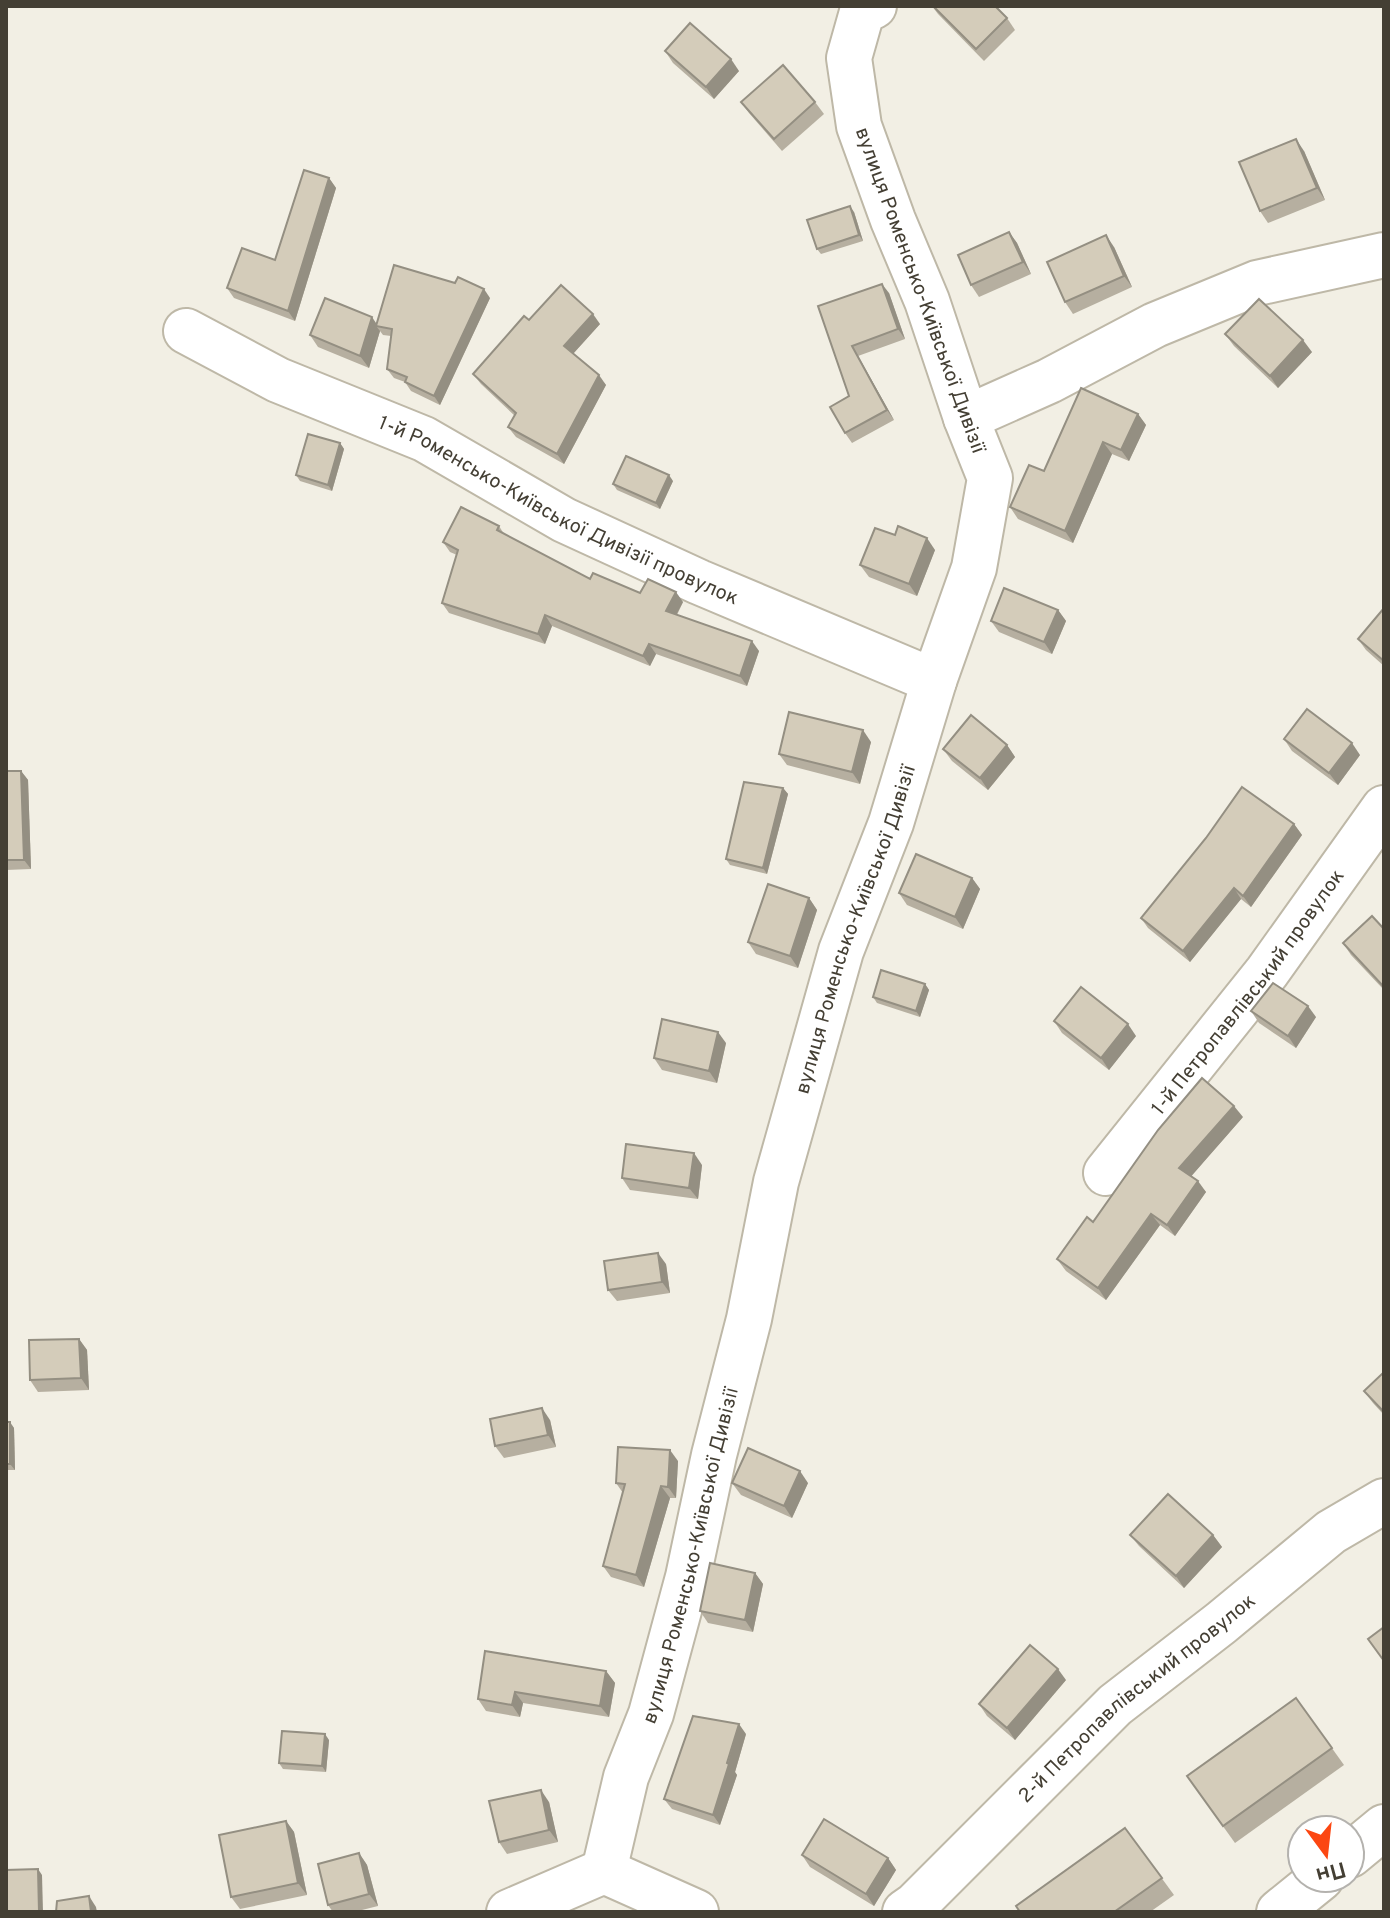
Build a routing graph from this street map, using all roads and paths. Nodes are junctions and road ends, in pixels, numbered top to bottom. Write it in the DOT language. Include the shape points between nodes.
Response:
graph roads {
  1 [pos="863,8"];
  2 [pos="1384,255"];
  3 [pos="186,331"];
  4 [pos="966,418"];
  5 [pos="934,681"];
  6 [pos="1384,808"];
  7 [pos="1106,1173"];
  8 [pos="1384,1501"];
  9 [pos="1384,1827"];
  10 [pos="1366,1842"];
  11 [pos="604,1871"];
  12 [pos="1301,1894"];
  13 [pos="509,1912"];
  14 [pos="696,1912"];
  15 [pos="905,1912"];
  16 [pos="1279,1912"];
  1 -- 4 [label="street, вулиця Роменсько-Київської Дивізії" via="849,58 859,126"];
  2 -- 4 [label="street" via="1257,283 1155,325"];
  3 -- 5 [label="street, 1-й Роменсько-Київської Дивізії провулок" via="278,380 424,439 564,520"];
  4 -- 5 [label="street, вулиця Роменсько-Київської Дивізії" via="990,478 974,568"];
  5 -- 11 [label="street, вулиця Роменсько-Київської Дивізії" via="891,823 841,951 776,1182 688,1577 651,1714 626,1777"];
  6 -- 7 [label="street, 1-й Петропавлівський провулок" via="1267,972"];
  8 -- 15 [label="street, 2-й Петропавлівський провулок" via="1331,1532 1115,1705"];
  9 -- 10 [label="street"];
  11 -- 13 [label="street"];
  11 -- 14 [label="street"];
  12 -- 16 [label="street"];
}
